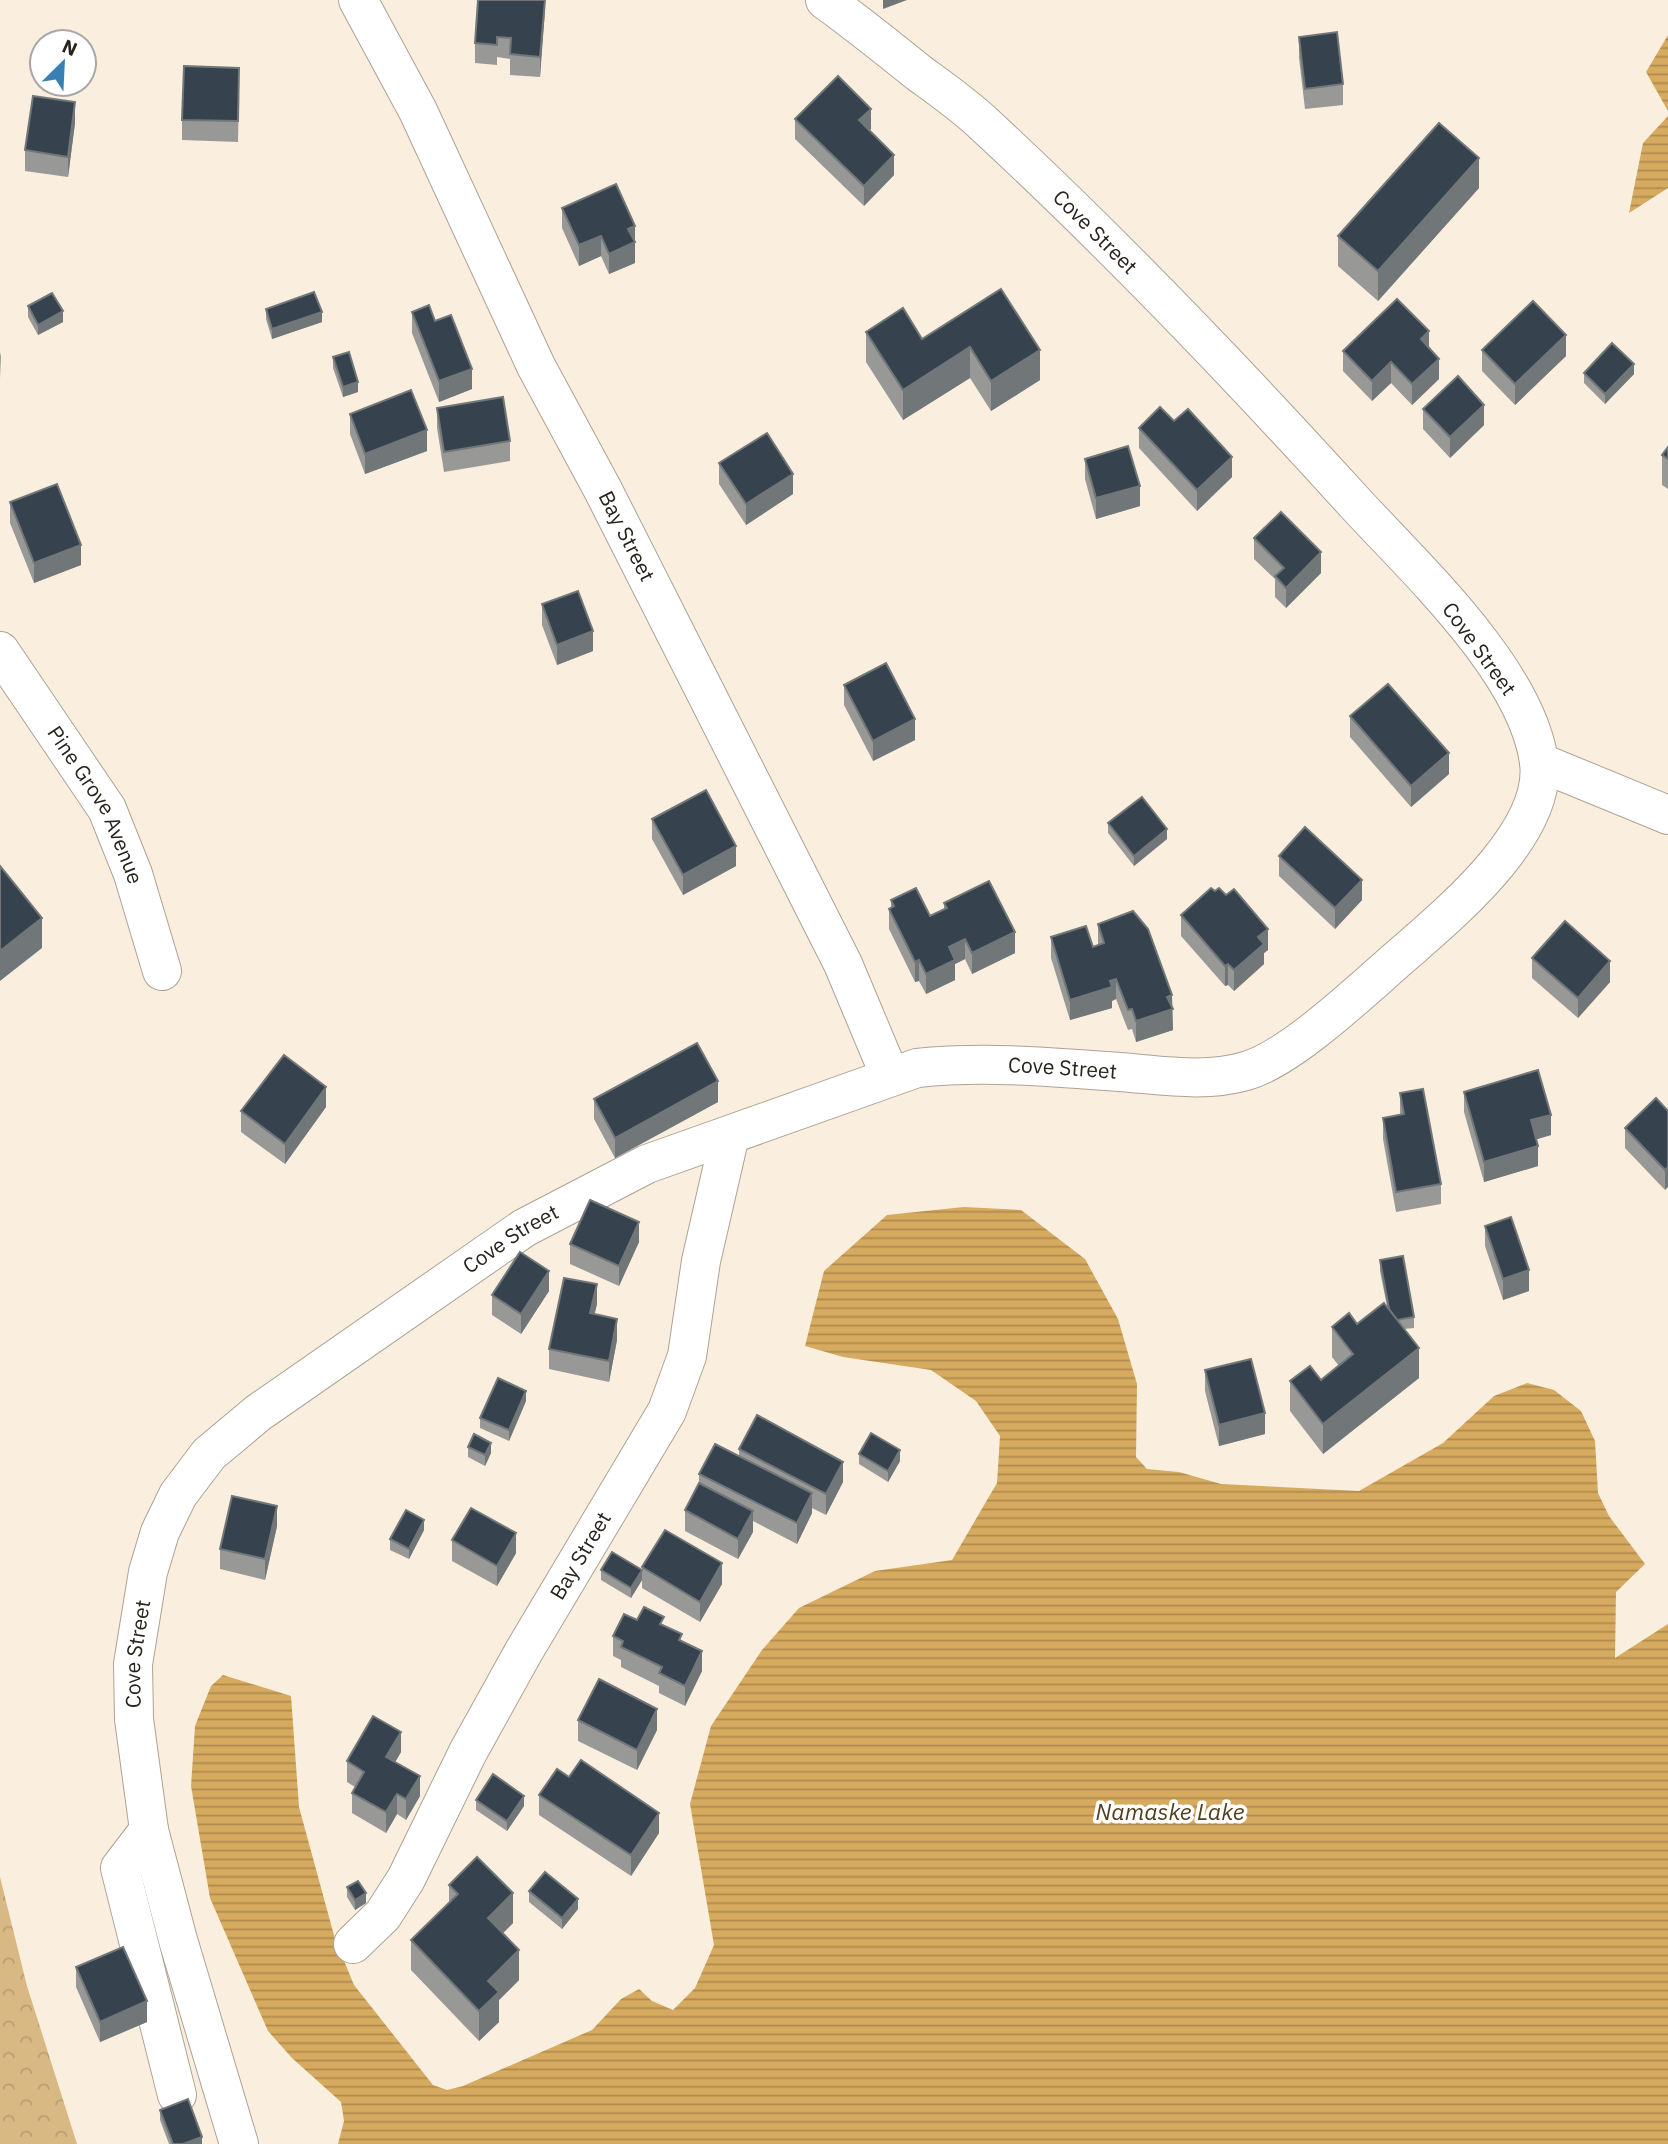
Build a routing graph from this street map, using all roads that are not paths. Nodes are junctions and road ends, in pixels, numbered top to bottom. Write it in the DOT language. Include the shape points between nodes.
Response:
graph roads {
  1 [pos="358,0"];
  2 [pos="825,0"];
  3 [pos="0,651"];
  4 [pos="1539,762"];
  5 [pos="1668,815"];
  6 [pos="162,971"];
  7 [pos="890,1076"];
  8 [pos="730,1135"];
  9 [pos="149,1830"];
  10 [pos="353,1944"];
  11 [pos="177,2095"];
  12 [pos="240,2144"];
  1 -- 7 [label="street, Bay Street" via="418,111 536,366 843,964"];
  2 -- 4 [label="street, Cove Street" via="981,121 1230,366 1465,624 1504,677 1526,717"];
  3 -- 6 [label="street, Pine Grove Avenue" via="107,809 134,874"];
  4 -- 5 [label="street"];
  4 -- 7 [label="street, Cove Street" via="1533,808 1505,853 1474,887 1321,1024 1253,1069 1196,1078 947,1065"];
  7 -- 8 [label="street, Cove Street"];
  8 -- 9 [label="street, Cove Street" via="647,1164 524,1228 258,1413 209,1454 178,1495 160,1532 138,1628 134,1719"];
  8 -- 10 [label="street, Bay Street" via="712,1205 679,1385 480,1730 406,1879 383,1915"];
  9 -- 11 [label="street" via="120,1868"];
  9 -- 12 [label="street, Cove Street"];
}
